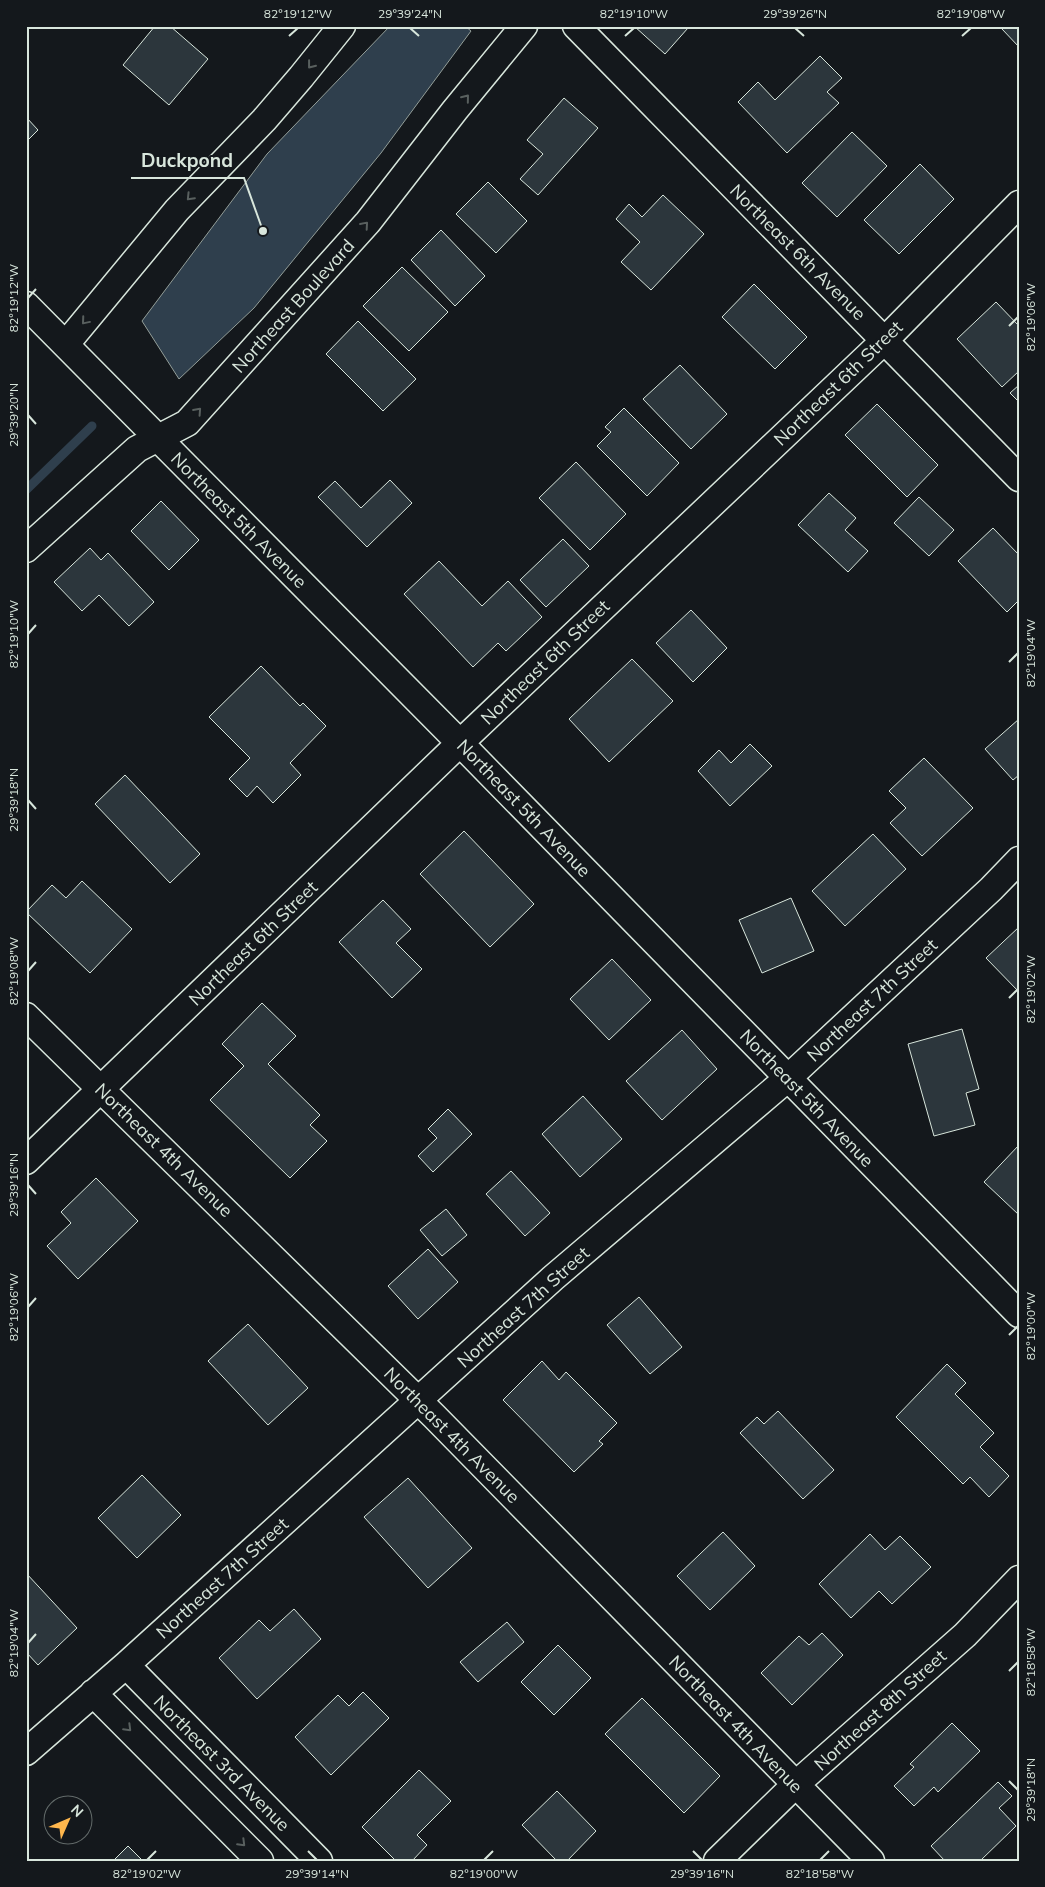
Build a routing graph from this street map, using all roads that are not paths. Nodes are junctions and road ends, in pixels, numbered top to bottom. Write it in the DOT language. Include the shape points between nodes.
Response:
graph roads {
  1 [pos="342,26"];
  2 [pos="524,26"];
  3 [pos="576,26"];
  4 [pos="1019,204"];
  5 [pos="26,305"];
  6 [pos="885,340"];
  7 [pos="66,344"];
  8 [pos="158,438"];
  9 [pos="1019,478"];
  10 [pos="26,549"];
  11 [pos="460,743"];
  12 [pos="1019,860"];
  13 [pos="26,1016"];
  14 [pos="788,1078"];
  15 [pos="101,1089"];
  16 [pos="26,1161"];
  17 [pos="1019,1314"];
  18 [pos="419,1401"];
  19 [pos="1019,1579"];
  20 [pos="126,1665"];
  21 [pos="93,1693"];
  22 [pos="26,1752"];
  23 [pos="796,1785"];
  24 [pos="260,1861"];
  25 [pos="319,1861"];
  26 [pos="717,1861"];
  27 [pos="871,1861"];
  1 -- 7 [label="street, one-way" via="264,120 177,210"];
  8 -- 2 [label="street, Northeast Boulevard, one-way" via="187,423 368,222"];
  3 -- 6 [label="street, Northeast 6th Avenue"];
  4 -- 6 [label="street, Northeast 6th Street"];
  5 -- 7 [label="street, Northeast 5th Avenue"];
  6 -- 9 [label="street, Northeast 6th Avenue"];
  6 -- 11 [label="street, Northeast 6th Street"];
  7 -- 8 [label="street, Northeast 5th Avenue"];
  8 -- 10 [label="street, Northeast Boulevard" via="137,449"];
  8 -- 11 [label="street, Northeast 5th Avenue"];
  11 -- 14 [label="street, Northeast 5th Avenue"];
  11 -- 15 [label="street, Northeast 6th Street"];
  12 -- 14 [label="street, Northeast 7th Street"];
  13 -- 15 [label="street, Northeast 4th Avenue"];
  14 -- 17 [label="street, Northeast 5th Avenue"];
  14 -- 18 [label="street, Northeast 7th Street" via="553,1278"];
  15 -- 16 [label="street, Northeast 6th Street"];
  15 -- 18 [label="street, Northeast 4th Avenue"];
  18 -- 20 [label="street, Northeast 7th Street"];
  18 -- 23 [label="street, Northeast 4th Avenue"];
  19 -- 23 [label="street, Northeast 8th Street" via="965,1635"];
  20 -- 21 [label="street, Northeast 7th Street"];
  20 -- 25 [label="street, Northeast 3rd Avenue"];
  21 -- 22 [label="street, Northeast 7th Street"];
  21 -- 24 [label="street, one-way"];
  23 -- 26 [label="street, Northeast 8th Street"];
  23 -- 27 [label="street, Northeast 4th Avenue"];
}
